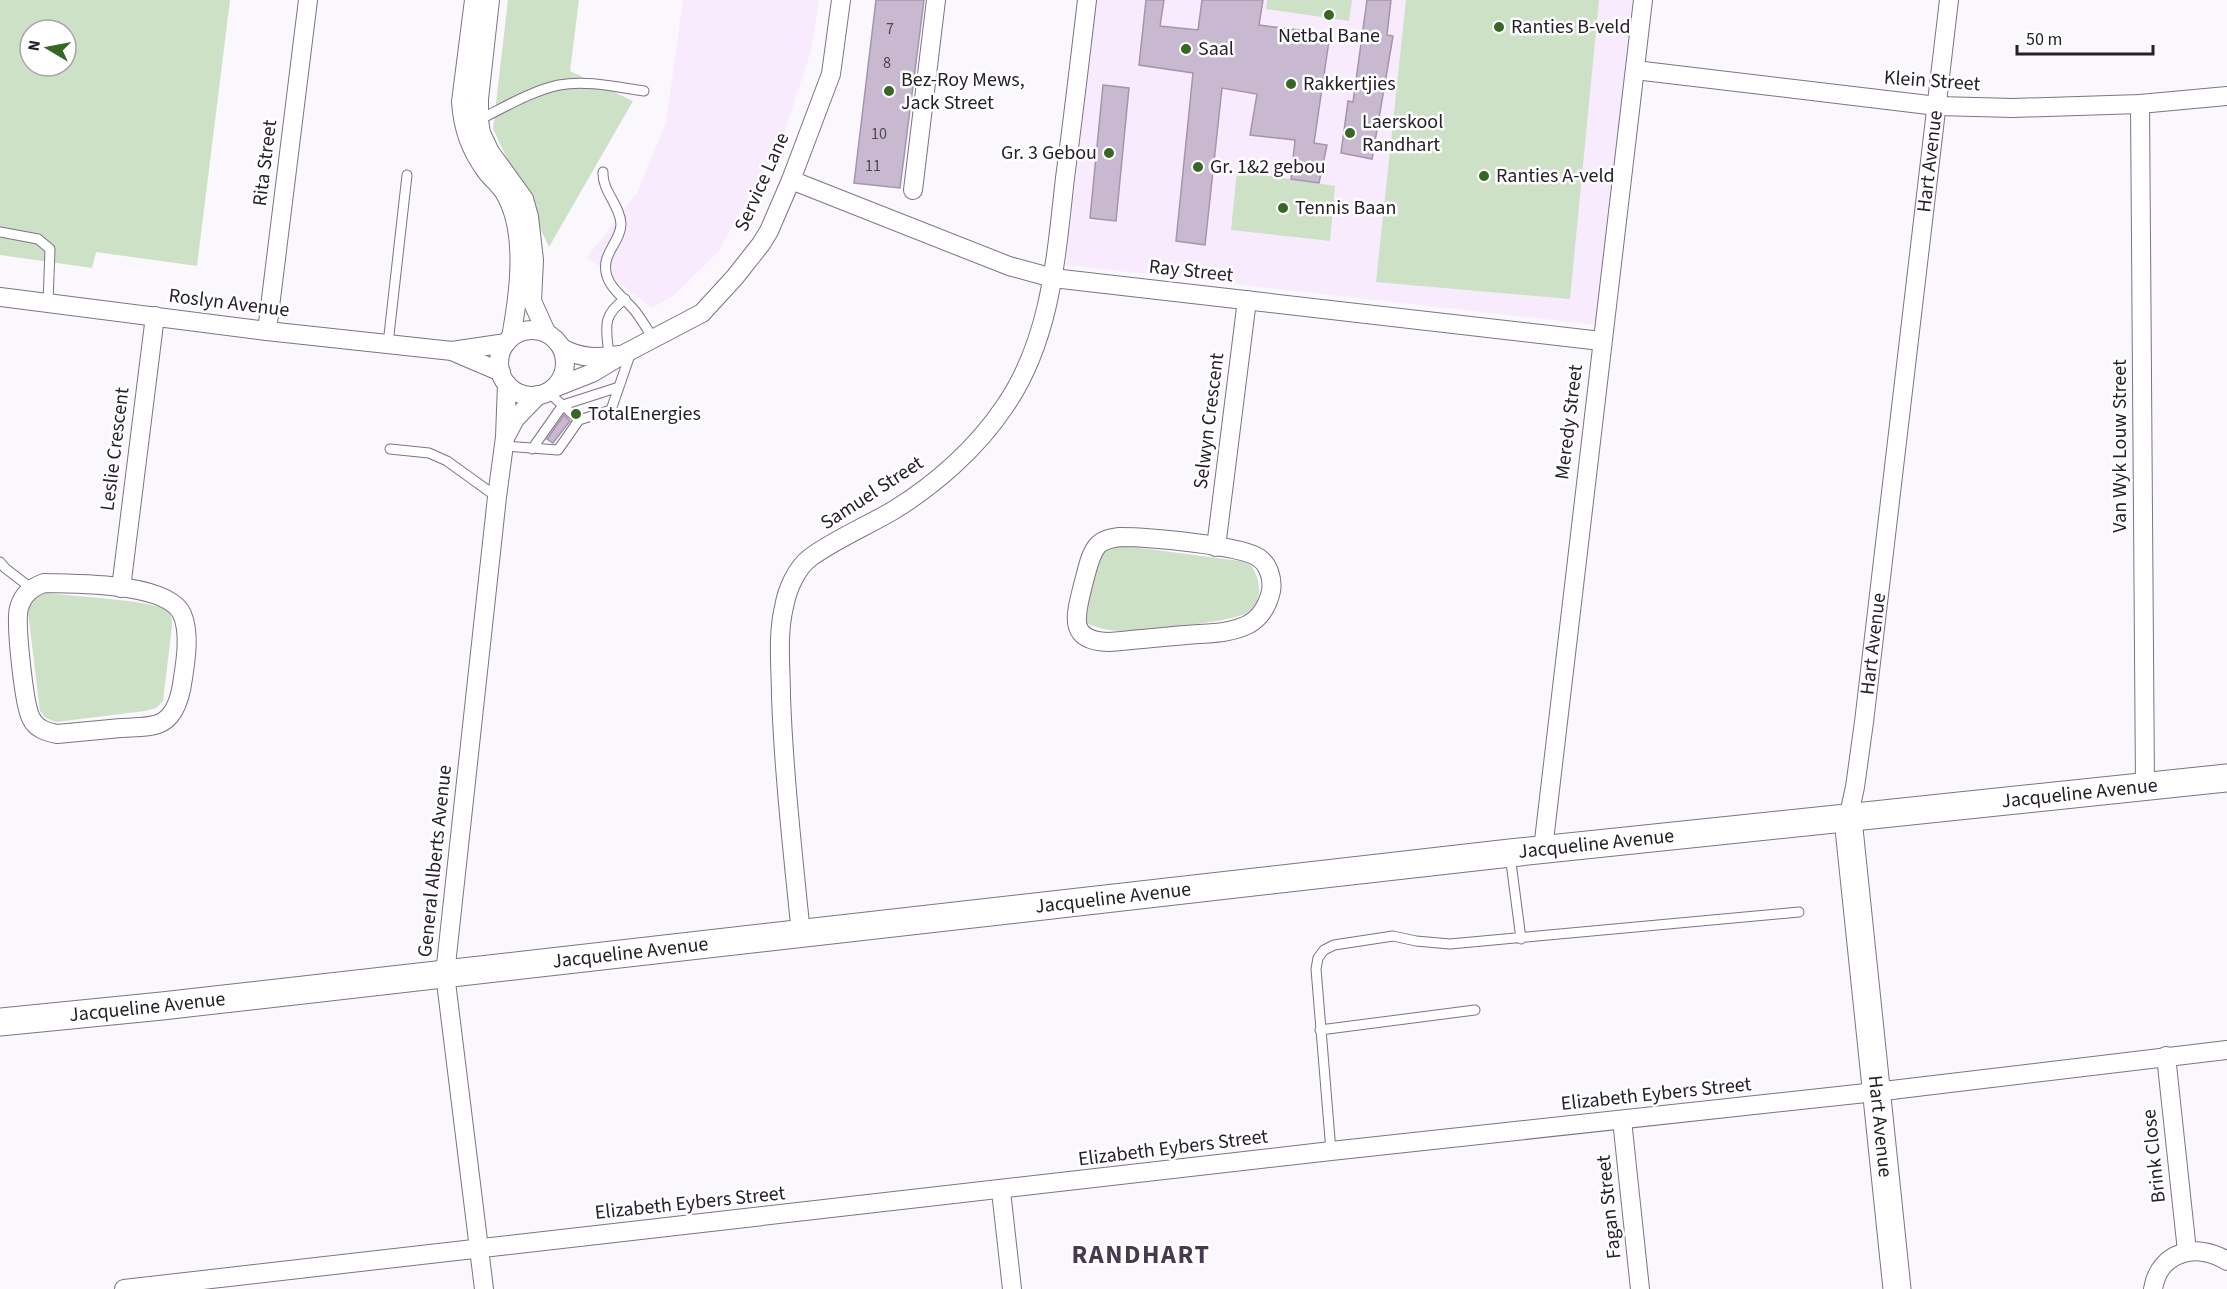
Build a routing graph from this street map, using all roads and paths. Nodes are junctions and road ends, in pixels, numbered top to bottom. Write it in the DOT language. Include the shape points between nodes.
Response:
graph roads {
  1 [pos="308,0"];
  2 [pos="474,0"];
  3 [pos="490,0"];
  4 [pos="841,0"];
  5 [pos="936,0"];
  6 [pos="1087,0"];
  7 [pos="1643,0"];
  8 [pos="1949,0"];
  9 [pos="1635,70"];
  10 [pos="644,91"];
  11 [pos="2227,96"];
  12 [pos="2140,104"];
  13 [pos="1937,106"];
  14 [pos="471,124"];
  15 [pos="603,172"];
  16 [pos="407,174"];
  17 [pos="791,180"];
  18 [pos="913,190"];
  19 [pos="0,231"];
  20 [pos="1053,278"];
  21 [pos="0,297"];
  22 [pos="625,299"];
  23 [pos="1247,300"];
  24 [pos="48,303"];
  25 [pos="155,316"];
  26 [pos="267,331"];
  27 [pos="546,332"];
  28 [pos="653,338"];
  29 [pos="509,340"];
  30 [pos="1601,342"];
  31 [pos="388,344"];
  32 [pos="562,348"];
  33 [pos="452,351"];
  34 [pos="621,354"];
  35 [pos="504,378"];
  36 [pos="619,387"];
  37 [pos="547,392"];
  38 [pos="563,405"];
  39 [pos="579,420"];
  40 [pos="505,441"];
  41 [pos="390,449"];
  42 [pos="532,449"];
  43 [pos="497,497"];
  44 [pos="1216,547"];
  45 [pos="0,562"];
  46 [pos="31,588"];
  47 [pos="121,588"];
  48 [pos="2227,778"];
  49 [pos="2145,787"];
  50 [pos="1848,819"];
  51 [pos="1543,849"];
  52 [pos="1510,853"];
  53 [pos="1799,912"];
  54 [pos="801,934"];
  55 [pos="1521,939"];
  56 [pos="445,974"];
  57 [pos="1475,1010"];
  58 [pos="0,1022"];
  59 [pos="1320,1030"];
  60 [pos="2227,1050"];
  61 [pos="2166,1056"];
  62 [pos="1875,1092"];
  63 [pos="1622,1120"];
  64 [pos="1331,1151"];
  65 [pos="1000,1191"];
  66 [pos="480,1249"];
  67 [pos="2187,1251"];
  68 [pos="2227,1261"];
  69 [pos="124,1289"];
  70 [pos="484,1289"];
  71 [pos="1012,1289"];
  72 [pos="1640,1289"];
  73 [pos="1897,1289"];
  74 [pos="2153,1289"];
  1 -- 26 [label="street, Rita Street"];
  2 -- 14 [label="street" via="461,102"];
  3 -- 14 [label="street" via="479,99"];
  4 -- 17 [label="street, Service Lane" via="831,74"];
  5 -- 18 [label="street"];
  6 -- 20 [label="street, Samuel Street"];
  7 -- 9 [label="street, Meredy Street"];
  8 -- 13 [label="street, Hart Avenue"];
  9 -- 13 [label="street, Klein Street"];
  9 -- 30 [label="street, Meredy Street"];
  10 -- 14 [label="lane" via="597,84 560,85"];
  11 -- 12 [label="street, Klein Street"];
  12 -- 13 [label="street, Klein Street"];
  12 -- 49 [label="street, Van Wyk Louw Street"];
  13 -- 50 [label="street, Hart Avenue" via="1861,743"];
  14 -- 27 [label="street" via="482,133 490,152 524,199 534,260 532,300"];
  14 -- 29 [label="street" via="470,145 505,192 516,220 518,286"];
  15 -- 22 [label="lane" via="621,224 606,261 605,274 611,287"];
  16 -- 31 [label="lane"];
  17 -- 20 [label="street, Ray Street" via="1010,266"];
  17 -- 28 [label="street, Service Lane" via="769,231 735,277 702,313"];
  19 -- 24 [label="lane" via="38,239 50,249"];
  20 -- 23 [label="street, Ray Street"];
  20 -- 54 [label="street, Samuel Street" via="1042,329 1025,370 1006,405 977,442 944,473 896,508 810,558 790,588 781,630 783,759"];
  21 -- 24 [label="street, Roslyn Avenue"];
  22 -- 28 [label="lane"];
  22 -- 34 [label="lane" via="611,309 608,317"];
  23 -- 30 [label="street, Ray Street"];
  23 -- 44 [label="street, Selwyn Crescent"];
  24 -- 25 [label="street, Roslyn Avenue"];
  25 -- 26 [label="street, Roslyn Avenue"];
  25 -- 47 [label="street, Leslie Crescent"];
  26 -- 31 [label="street, Roslyn Avenue"];
  27 -- 29 [label="street" via="528,330"];
  27 -- 32 [label="street"];
  28 -- 34 [label="street, Service Lane"];
  29 -- 33 [label="street"];
  29 -- 35 [label="street" via="500,357"];
  30 -- 51 [label="street, Meredy Street"];
  31 -- 33 [label="street, Roslyn Avenue"];
  32 -- 34 [label="street" via="578,356"];
  32 -- 37 [label="street" via="566,363 562,376"];
  33 -- 35 [label="street"];
  34 -- 36 [label="lane"];
  34 -- 37 [label="street, Service Lane" via="592,373"];
  35 -- 37 [label="street" via="516,391 527,395"];
  35 -- 40 [label="street, General Alberts Avenue"];
  36 -- 38 [label="lane"];
  36 -- 39 [label="lane" via="611,410"];
  37 -- 38 [label="lane"];
  37 -- 40 [label="street" via="515,419"];
  38 -- 39 [label="lane"];
  38 -- 42 [label="lane"];
  39 -- 42 [label="lane" via="557,450"];
  40 -- 42 [label="lane"];
  40 -- 43 [label="street, General Alberts Avenue"];
  41 -- 43 [label="lane" via="429,453 447,461"];
  43 -- 56 [label="street, General Alberts Avenue"];
  44 -- 44 [label="street" via="1254,555 1268,568 1271,589 1267,604 1250,623 1221,632 1109,642 1097,642 1079,631 1076,615 1088,569 1099,544 1107,539 1128,537"];
  45 -- 46 [label="lane"];
  46 -- 47 [label="street" via="44,583"];
  46 -- 47 [label="street" via="18,610 26,697 30,718 38,728 57,734 158,724 169,717 177,702 186,651 182,613 176,604 163,597"];
  48 -- 49 [label="street, Jacqueline Avenue"];
  49 -- 50 [label="street, Jacqueline Avenue"];
  50 -- 51 [label="street, Jacqueline Avenue"];
  50 -- 62 [label="street, Hart Avenue"];
  51 -- 52 [label="street, Jacqueline Avenue"];
  52 -- 54 [label="street, Jacqueline Avenue"];
  52 -- 55 [label="lane"];
  53 -- 55 [label="lane"];
  54 -- 56 [label="street, Jacqueline Avenue"];
  55 -- 59 [label="lane" via="1450,944 1384,936 1334,945 1318,958 1316,969"];
  56 -- 58 [label="street, Jacqueline Avenue"];
  56 -- 66 [label="street, General Alberts Avenue"];
  57 -- 59 [label="lane"];
  59 -- 64 [label="lane"];
  60 -- 61 [label="street, Elizabeth Eybers Street"];
  61 -- 62 [label="street, Elizabeth Eybers Street"];
  61 -- 67 [label="street, Brink Close"];
  62 -- 63 [label="street, Elizabeth Eybers Street"];
  62 -- 73 [label="street, Hart Avenue"];
  63 -- 64 [label="street, Elizabeth Eybers Street"];
  63 -- 72 [label="street, Fagan Street"];
  64 -- 65 [label="street, Elizabeth Eybers Street"];
  65 -- 66 [label="street, Elizabeth Eybers Street"];
  65 -- 71 [label="street"];
  66 -- 69 [label="street, Elizabeth Eybers Street"];
  66 -- 70 [label="street, General Alberts Avenue"];
  67 -- 68 [label="street" via="2202,1250"];
  67 -- 74 [label="street" via="2161,1268"];
}
